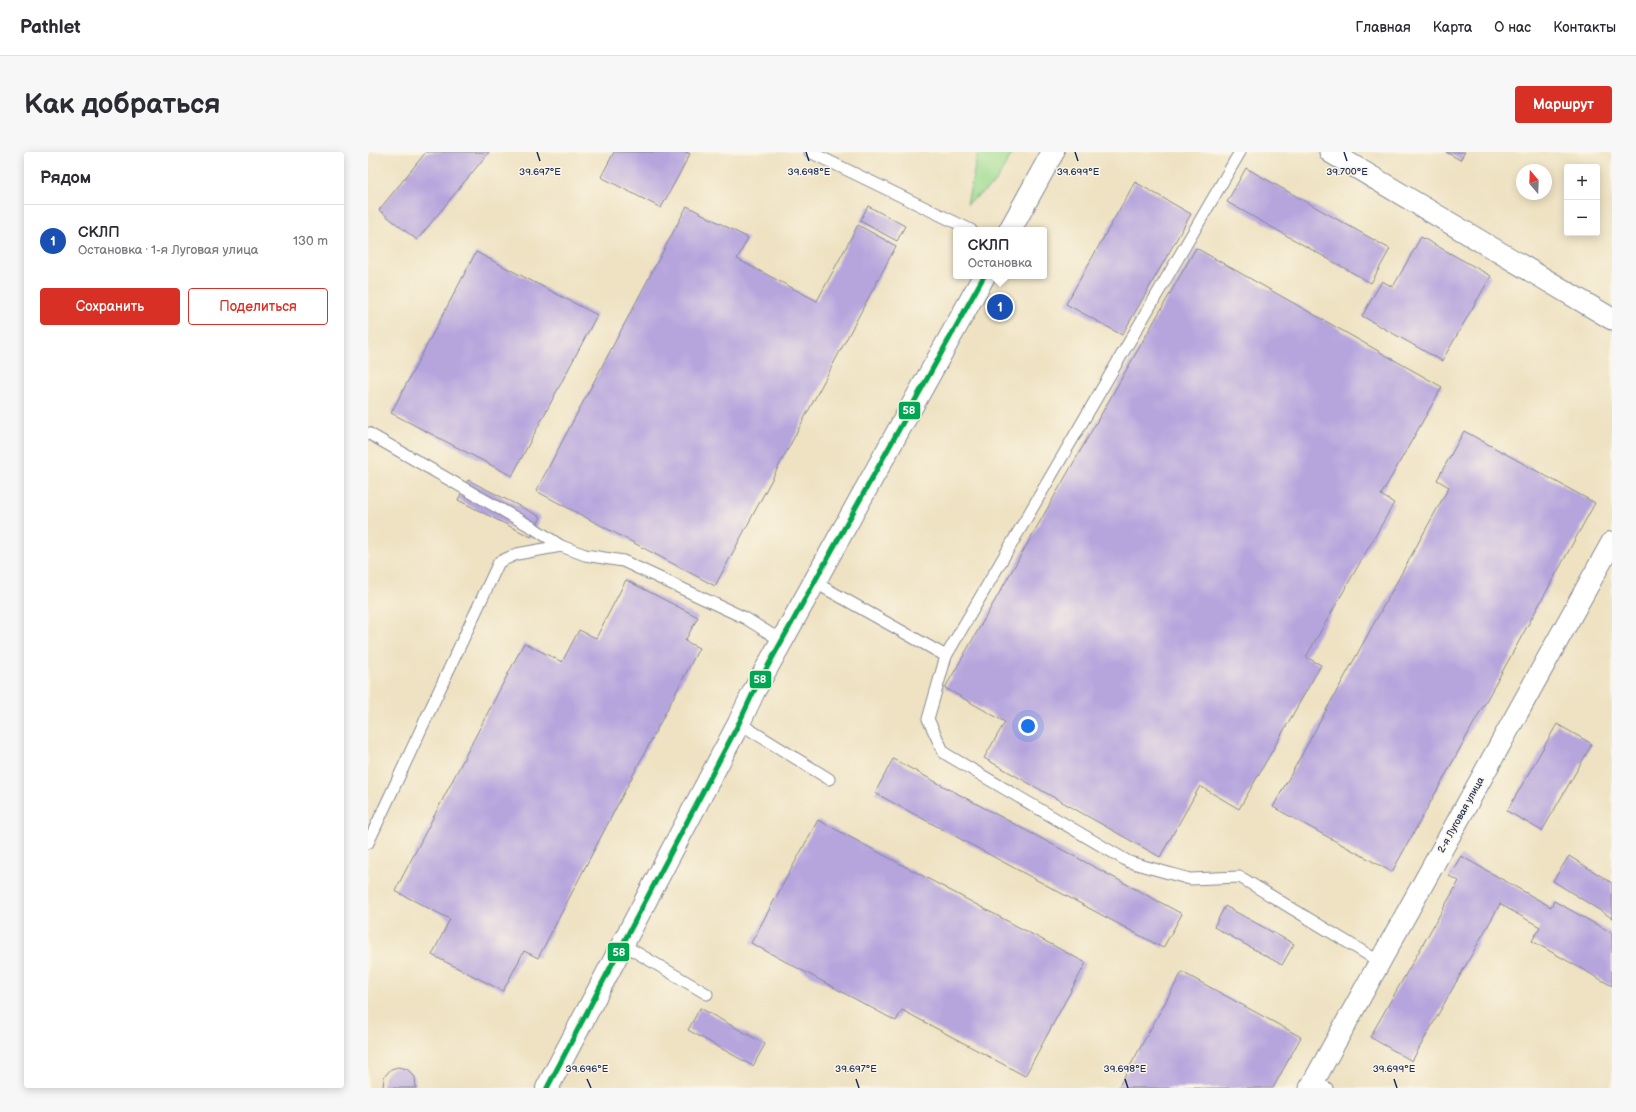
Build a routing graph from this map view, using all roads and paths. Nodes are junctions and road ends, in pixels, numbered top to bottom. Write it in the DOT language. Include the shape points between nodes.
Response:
graph roads {
  1 [pos="810,152"];
  2 [pos="1053,152"];
  3 [pos="1240,152"];
  4 [pos="1330,152"];
  5 [pos="965,227"];
  6 [pos="1012,227"];
  7 [pos="982,279"];
  8 [pos="1612,319"];
  9 [pos="368,433"];
  10 [pos="1612,542"];
  11 [pos="561,546"];
  12 [pos="814,582"];
  13 [pos="782,641"];
  14 [pos="946,656"];
  15 [pos="739,723"];
  16 [pos="829,779"];
  17 [pos="368,843"];
  18 [pos="622,944"];
  19 [pos="1380,962"];
  20 [pos="707,994"];
  21 [pos="1317,1086"];
  22 [pos="547,1088"];
  1 -- 5 [label="lane"];
  2 -- 6 [label="main road"];
  3 -- 14 [label="lane"];
  4 -- 8 [label="street"];
  7 -- 12 [label="main road"];
  9 -- 11 [label="lane"];
  10 -- 19 [label="street, 2-я Луговая улица"];
  11 -- 13 [label="lane" via="585,555 623,562 745,618"];
  11 -- 17 [label="lane" via="517,554 499,562"];
  12 -- 13 [label="main road"];
  12 -- 14 [label="lane"];
  13 -- 15 [label="main road"];
  14 -- 19 [label="lane" via="928,719 944,753 1129,862 1190,879 1240,877"];
  15 -- 16 [label="lane"];
  15 -- 18 [label="main road"];
  18 -- 20 [label="lane"];
  18 -- 22 [label="main road"];
  19 -- 21 [label="street, 2-я Луговая улица"];
}
